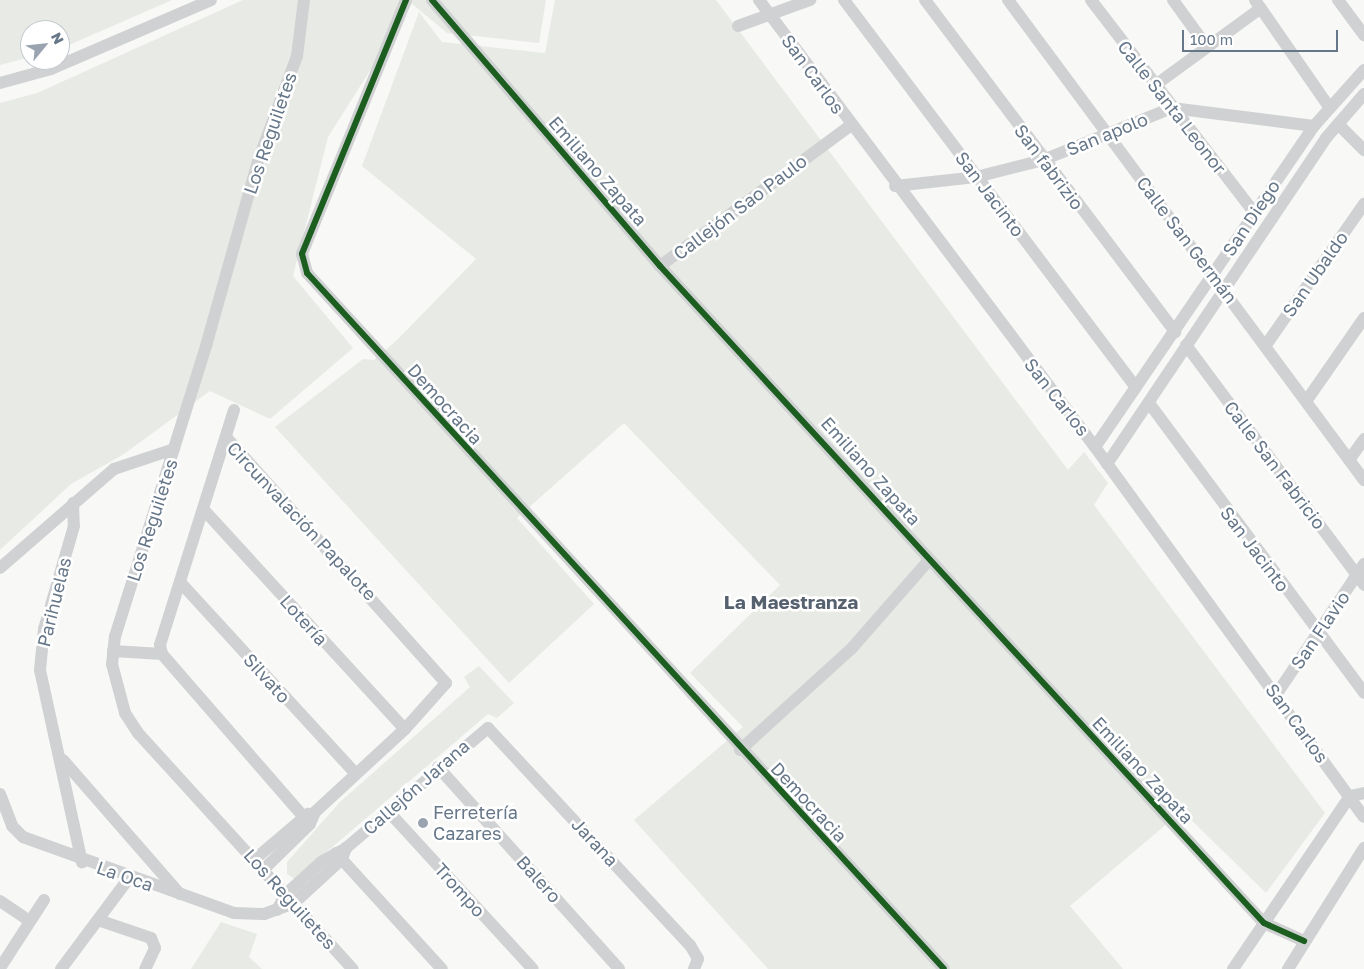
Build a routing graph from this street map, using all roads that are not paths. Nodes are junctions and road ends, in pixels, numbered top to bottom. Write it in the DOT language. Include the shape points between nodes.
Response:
graph roads {
  1 [pos="211,0"];
  2 [pos="308,0"];
  3 [pos="406,0"];
  4 [pos="432,0"];
  5 [pos="759,0"];
  6 [pos="810,0"];
  7 [pos="844,0"];
  8 [pos="925,0"];
  9 [pos="1008,0"];
  10 [pos="1091,0"];
  11 [pos="1174,0"];
  12 [pos="1338,0"];
  13 [pos="1258,4"];
  14 [pos="769,14"];
  15 [pos="738,26"];
  16 [pos="1364,35"];
  17 [pos="1207,46"];
  18 [pos="1364,70"];
  19 [pos="0,83"];
  20 [pos="1154,86"];
  21 [pos="1364,94"];
  22 [pos="1329,107"];
  23 [pos="1172,108"];
  24 [pos="1338,124"];
  25 [pos="850,126"];
  26 [pos="1314,126"];
  27 [pos="1106,134"];
  28 [pos="1364,150"];
  29 [pos="1043,160"];
  30 [pos="976,177"];
  31 [pos="895,186"];
  32 [pos="1364,204"];
  33 [pos="1255,214"];
  34 [pos="660,266"];
  35 [pos="1214,274"];
  36 [pos="1223,287"];
  37 [pos="1364,318"];
  38 [pos="1175,332"];
  39 [pos="1186,345"];
  40 [pos="1266,345"];
  41 [pos="1136,387"];
  42 [pos="1307,400"];
  43 [pos="1148,403"];
  44 [pos="234,410"];
  45 [pos="226,437"];
  46 [pos="1364,439"];
  47 [pos="1095,447"];
  48 [pos="174,449"];
  49 [pos="1349,460"];
  50 [pos="1107,464"];
  51 [pos="1364,480"];
  52 [pos="73,503"];
  53 [pos="204,510"];
  54 [pos="930,559"];
  55 [pos="1364,564"];
  56 [pos="0,568"];
  57 [pos="1360,580"];
  58 [pos="180,582"];
  59 [pos="1317,634"];
  60 [pos="113,651"];
  61 [pos="162,654"];
  62 [pos="1364,693"];
  63 [pos="1276,695"];
  64 [pos="488,728"];
  65 [pos="405,729"];
  66 [pos="740,750"];
  67 [pos="63,760"];
  68 [pos="438,767"];
  69 [pos="355,772"];
  70 [pos="1364,793"];
  71 [pos="0,794"];
  72 [pos="1350,796"];
  73 [pos="388,810"];
  74 [pos="1364,817"];
  75 [pos="305,820"];
  76 [pos="1364,848"];
  77 [pos="341,853"];
  78 [pos="255,859"];
  79 [pos="82,862"];
  80 [pos="265,868"];
  81 [pos="129,878"];
  82 [pos="181,895"];
  83 [pos="290,899"];
  84 [pos="44,900"];
  85 [pos="0,902"];
  86 [pos="98,920"];
  87 [pos="30,921"];
  88 [pos="1264,924"];
  89 [pos="1304,941"];
  90 [pos="696,964"];
  91 [pos="0,968"];
  92 [pos="60,969"];
  93 [pos="145,969"];
  94 [pos="353,969"];
  95 [pos="442,969"];
  96 [pos="533,969"];
  97 [pos="619,969"];
  98 [pos="944,969"];
  99 [pos="1234,969"];
  100 [pos="1288,969"];
  1 -- 19 [label="street" via="51,69"];
  2 -- 48 [label="street, Los Reguiletes" via="297,56 258,161"];
  3 -- 66 [label="street, Democracia" via="368,87 302,264"];
  4 -- 34 [label="street, Emiliano Zapata"];
  5 -- 14 [label="street, San Carlos"];
  6 -- 14 [label="street"];
  7 -- 30 [label="street, San Jacinto"];
  8 -- 29 [label="street, San fabrizio"];
  9 -- 27 [label="street, Calle San Germán"];
  10 -- 20 [label="street, Calle Santa Leonor"];
  11 -- 17 [label="street"];
  12 -- 16 [label="street"];
  13 -- 17 [label="street"];
  13 -- 22 [label="street"];
  14 -- 15 [label="street"];
  14 -- 25 [label="street, San Carlos"];
  17 -- 20 [label="street"];
  18 -- 22 [label="street, San Diego"];
  20 -- 23 [label="street, Calle Santa Leonor"];
  21 -- 24 [label="street, San Diego"];
  22 -- 26 [label="street, San Diego"];
  23 -- 26 [label="street"];
  23 -- 27 [label="street, San apolo"];
  23 -- 33 [label="street, Calle Santa Leonor"];
  24 -- 28 [label="street"];
  24 -- 36 [label="street, San Diego"];
  25 -- 31 [label="street, San Carlos"];
  25 -- 34 [label="street, Callejón Sao Paulo"];
  26 -- 33 [label="street, San Diego"];
  27 -- 29 [label="street, San apolo"];
  27 -- 35 [label="street, Calle San Germán"];
  29 -- 30 [label="street, San apolo"];
  29 -- 38 [label="street, San fabrizio"];
  30 -- 31 [label="street, San apolo"];
  30 -- 41 [label="street, San Jacinto"];
  31 -- 47 [label="street, San Carlos"];
  32 -- 40 [label="street, San Ubaldo"];
  33 -- 35 [label="street, San Diego"];
  34 -- 54 [label="street, Emiliano Zapata"];
  35 -- 36 [label="street, Calle San Germán"];
  35 -- 38 [label="street, San Diego"];
  36 -- 39 [label="street, San Diego"];
  36 -- 40 [label="street, Calle San Germán"];
  37 -- 42 [label="street"];
  38 -- 41 [label="street, San Diego"];
  39 -- 43 [label="street, San Diego"];
  39 -- 57 [label="street, Calle San Fabricio"];
  40 -- 42 [label="street, Calle San Germán"];
  41 -- 47 [label="street, San Diego"];
  42 -- 49 [label="street, Calle San Germán"];
  43 -- 50 [label="street, San Diego"];
  43 -- 59 [label="street, San Jacinto"];
  44 -- 45 [label="street"];
  45 -- 53 [label="street, Circunvalación Papalote"];
  45 -- 65 [label="street, Circunvalación Papalote" via="443,676 444,690"];
  46 -- 49 [label="street"];
  47 -- 50 [label="street, San Carlos"];
  48 -- 52 [label="street" via="127,462"];
  48 -- 60 [label="street, Los Reguiletes"];
  49 -- 51 [label="street, Calle San Germán"];
  50 -- 63 [label="street, San Carlos"];
  52 -- 56 [label="street"];
  52 -- 67 [label="street, Parihuelas" via="71,537 40,649 45,697"];
  53 -- 58 [label="street, Circunvalación Papalote"];
  53 -- 65 [label="street, Lotería"];
  54 -- 66 [label="street" via="858,642"];
  54 -- 88 [label="street, Emiliano Zapata"];
  55 -- 57 [label="street, San Flavio"];
  57 -- 59 [label="street, San Flavio"];
  58 -- 61 [label="street, Circunvalación Papalote" via="160,645"];
  58 -- 69 [label="street, Silvato"];
  59 -- 62 [label="street, San Jacinto"];
  59 -- 63 [label="street, San Flavio"];
  60 -- 61 [label="street"];
  60 -- 78 [label="street, Los Reguiletes" via="118,692 138,733"];
  61 -- 75 [label="street"];
  63 -- 72 [label="street, San Carlos"];
  64 -- 68 [label="street, Callejón Jarana"];
  64 -- 90 [label="street, Jarana" via="690,945"];
  65 -- 69 [label="street, Circunvalación Papalote"];
  66 -- 98 [label="street, Democracia"];
  67 -- 79 [label="street, Parihuelas"];
  67 -- 82 [label="street, Parihuelas"];
  68 -- 73 [label="street, Callejón Jarana"];
  68 -- 97 [label="street, Balero"];
  69 -- 75 [label="street, Circunvalación Papalote"];
  70 -- 72 [label="street"];
  71 -- 79 [label="street, La Oca" via="12,826 23,837"];
  72 -- 74 [label="street, San Carlos"];
  72 -- 88 [label="street"];
  73 -- 77 [label="street, Callejón Jarana"];
  73 -- 96 [label="street, Trompo"];
  75 -- 78 [label="street"];
  75 -- 80 [label="street"];
  76 -- 89 [label="street"];
  77 -- 83 [label="street, Callejón Jarana"];
  77 -- 95 [label="street"];
  78 -- 80 [label="street, Los Reguiletes"];
  79 -- 81 [label="street, La Oca"];
  80 -- 83 [label="street, Los Reguiletes"];
  81 -- 82 [label="street, La Oca"];
  81 -- 86 [label="street"];
  82 -- 83 [label="street, La Oca" via="234,913 277,910"];
  83 -- 94 [label="street, Los Reguiletes"];
  84 -- 87 [label="street"];
  85 -- 87 [label="street"];
  86 -- 92 [label="street"];
  86 -- 93 [label="street" via="151,938 155,948"];
  87 -- 91 [label="street"];
  88 -- 89 [label="street, Emiliano Zapata"];
  88 -- 99 [label="street"];
  89 -- 100 [label="street"];
}
